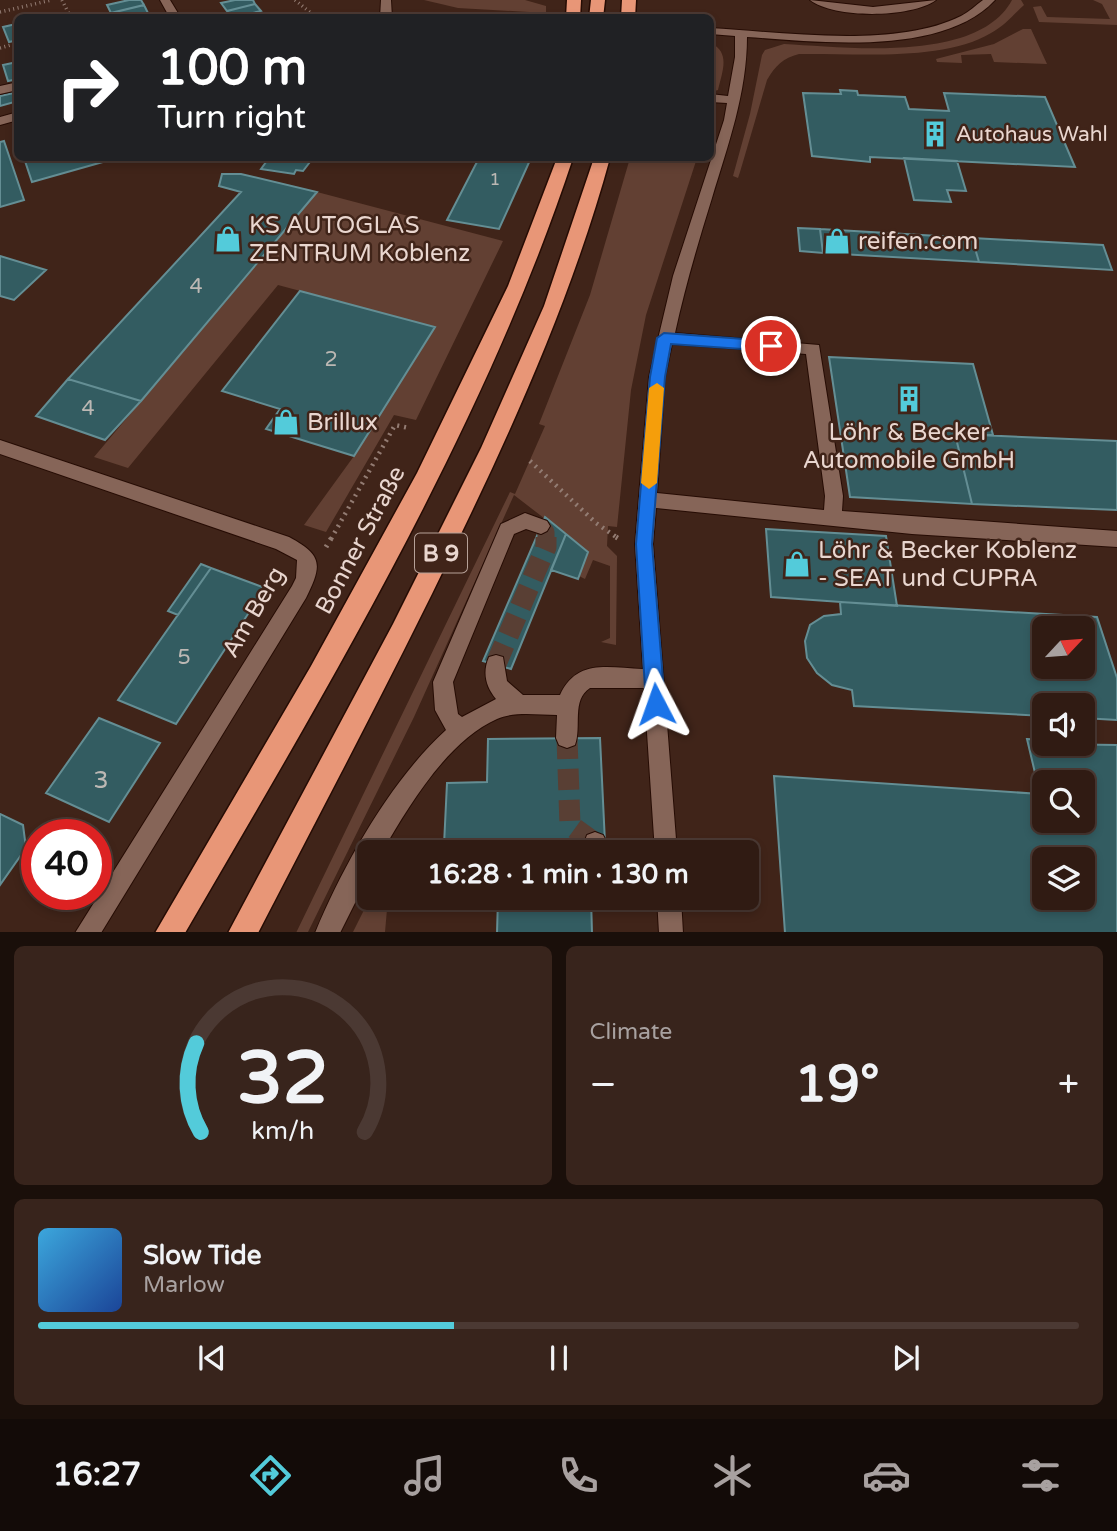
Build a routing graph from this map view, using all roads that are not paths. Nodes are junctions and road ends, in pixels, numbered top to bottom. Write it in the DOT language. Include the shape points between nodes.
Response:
graph roads {
  1 [pos="815,0"];
  2 [pos="931,0"];
  3 [pos="990,0"];
  4 [pos="714,31"];
  5 [pos="741,32"];
  6 [pos="714,98"];
  7 [pos="734,100"];
  8 [pos="564,161"];
  9 [pos="601,161"];
  10 [pos="664,338"];
  11 [pos="0,447"];
  12 [pos="648,500"];
  13 [pos="832,516"];
  14 [pos="541,526"];
  15 [pos="1117,539"];
  16 [pos="496,664"];
  17 [pos="654,679"];
  18 [pos="519,704"];
  19 [pos="565,705"];
  20 [pos="462,730"];
  21 [pos="567,738"];
  22 [pos="665,840"];
  23 [pos="670,910"];
  24 [pos="88,932"];
  25 [pos="170,932"];
  26 [pos="243,932"];
  27 [pos="327,932"];
  28 [pos="671,932"];
  1 -- 2 [label="street" via="836,8 882,10"];
  3 -- 5 [label="street" via="954,25 911,35"];
  4 -- 5 [label="street"];
  5 -- 7 [label="street"];
  6 -- 7 [label="street"];
  7 -- 10 [label="street"];
  8 -- 25 [label="highway, Bonner Straße / B 9" via="526,268 429,472"];
  9 -- 26 [label="highway, B 9" via="554,300 464,507"];
  10 -- 12 [label="street"];
  10 -- 13 [label="street" via="813,349 834,496"];
  11 -- 24 [label="street, Am Berg" via="282,543 306,556 308,566 299,592"];
  12 -- 13 [label="street"];
  12 -- 17 [label="street" via="644,544"];
  13 -- 15 [label="street" via="912,526"];
  14 -- 20 [label="street" via="525,521 507,529 443,682 444,709 451,724"];
  16 -- 18 [label="street" via="494,678 501,692"];
  17 -- 19 [label="street" via="585,678 574,684"];
  17 -- 22 [label="street"];
  18 -- 19 [label="street"];
  18 -- 20 [label="street" via="491,711"];
  19 -- 21 [label="street"];
  20 -- 27 [label="street" via="431,761 366,854"];
  23 -- 28 [label="street"];
}
